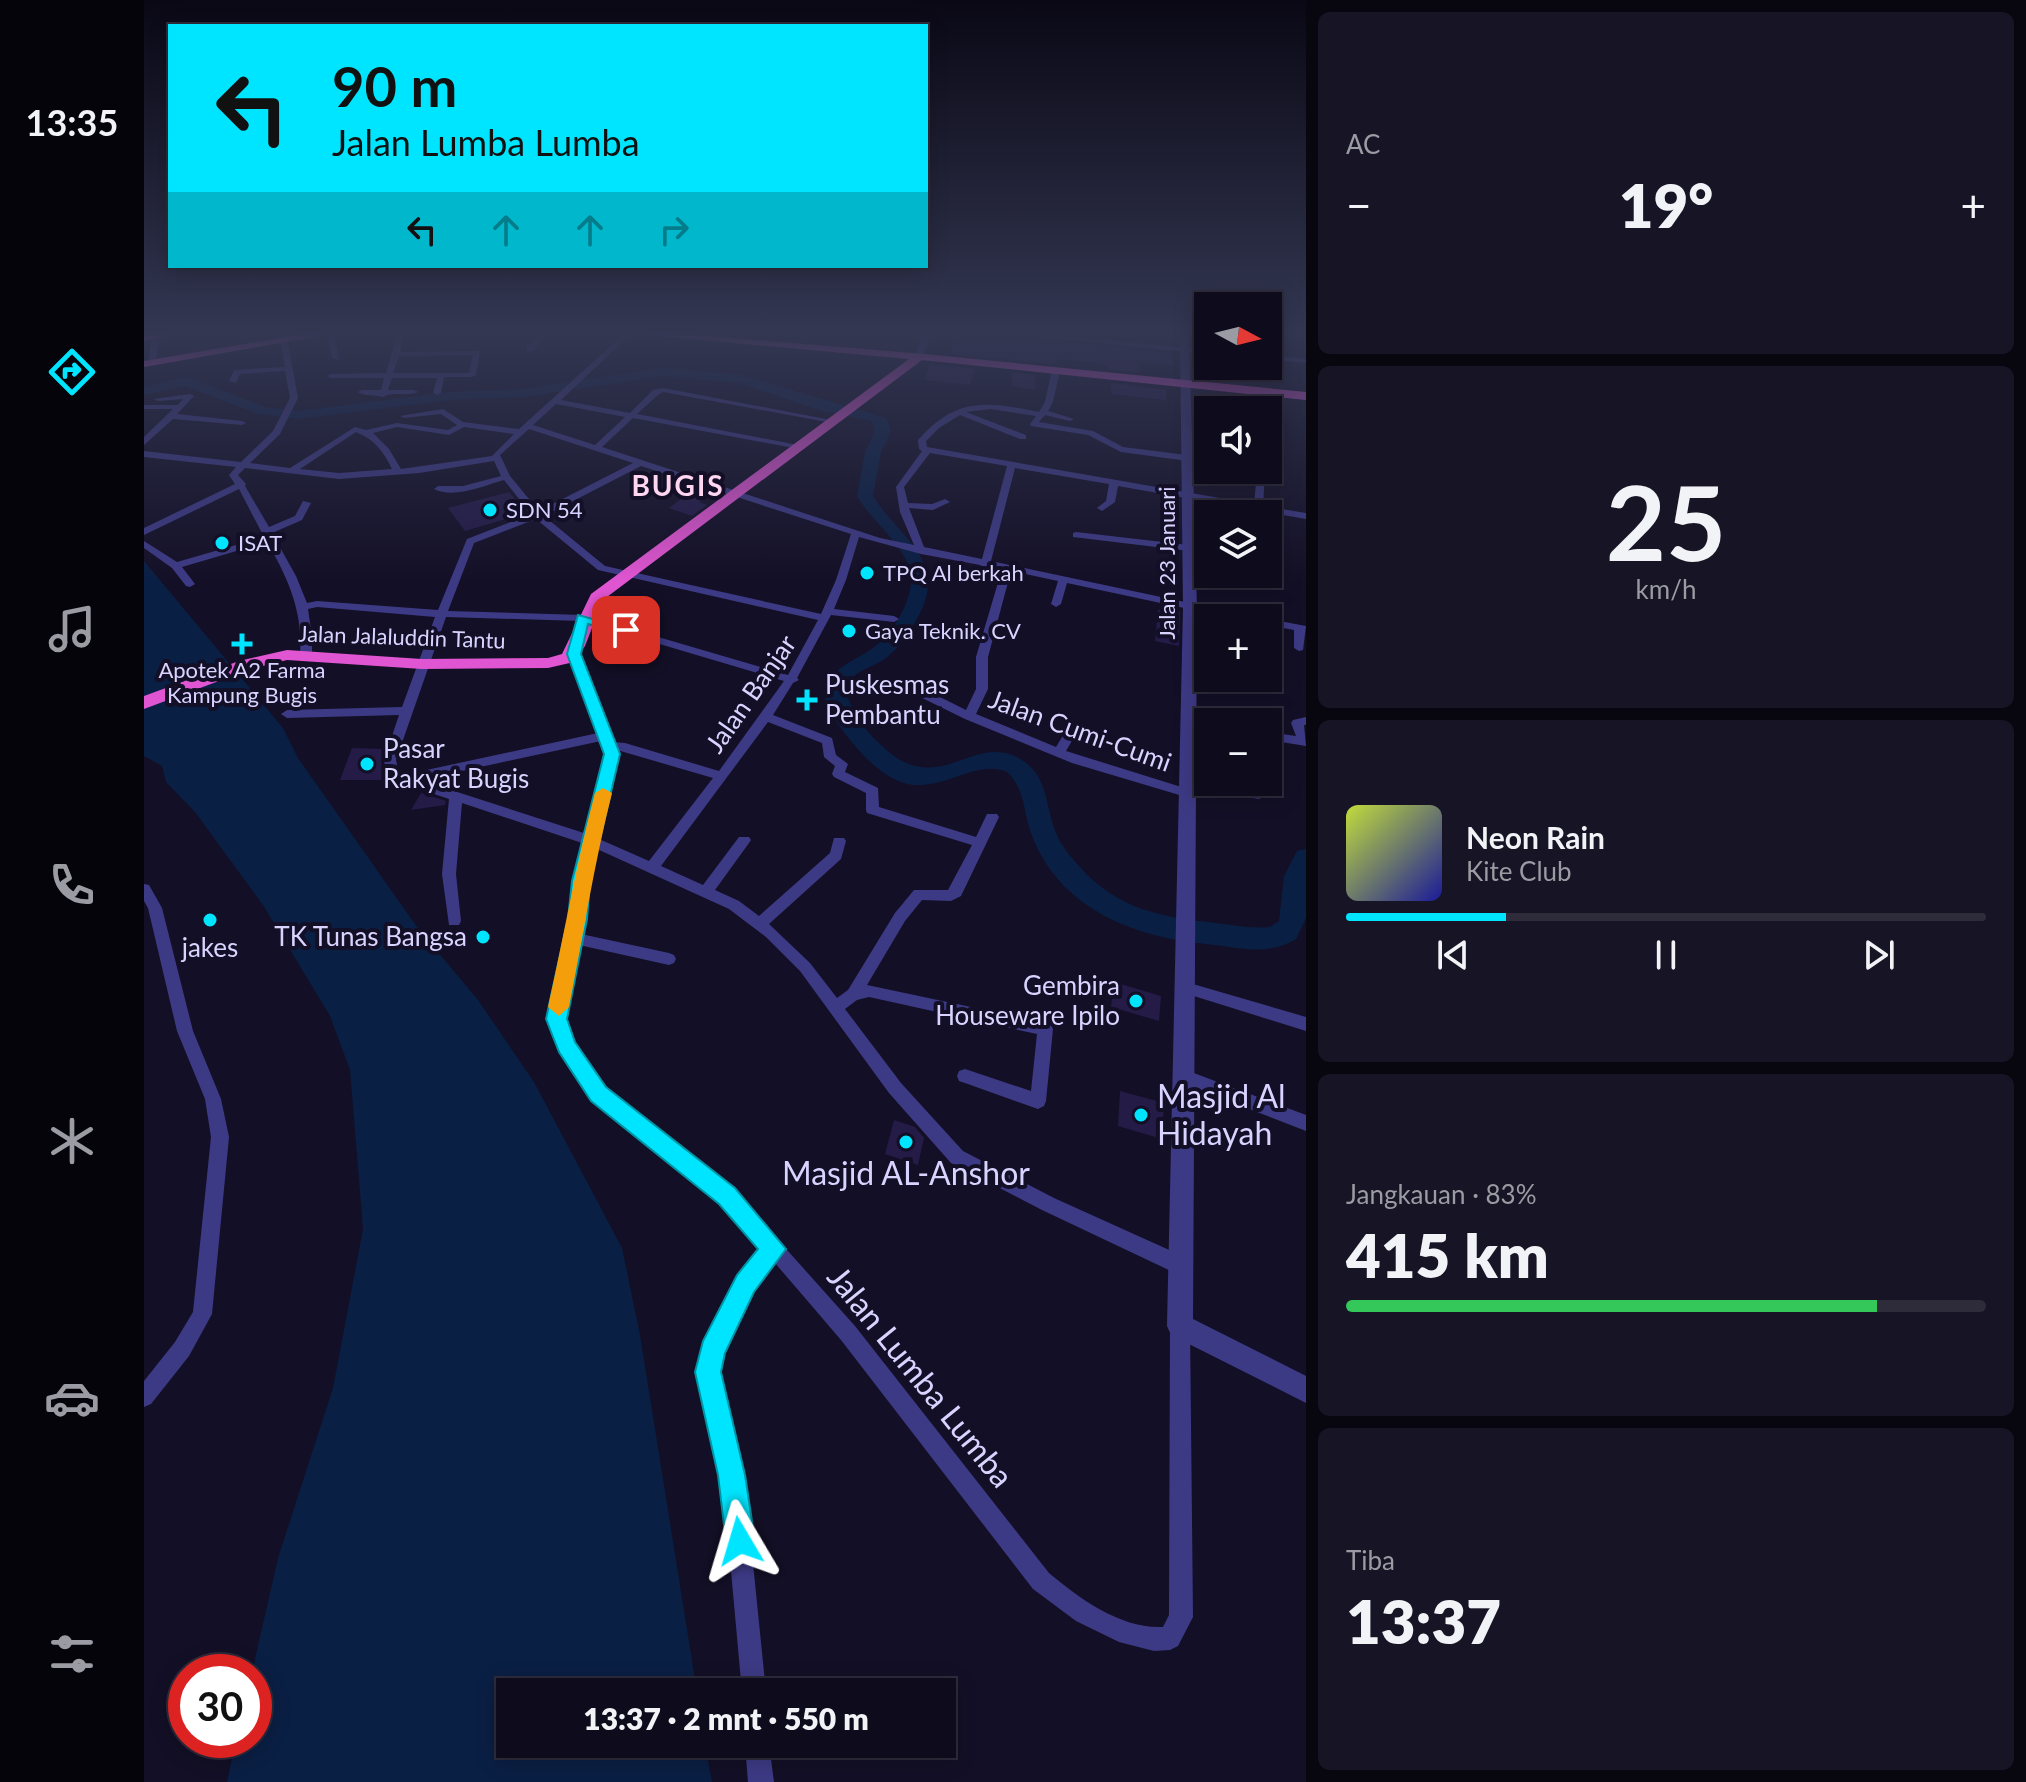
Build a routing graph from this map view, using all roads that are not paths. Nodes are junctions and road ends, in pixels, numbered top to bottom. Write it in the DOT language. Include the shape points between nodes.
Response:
graph roads {
  1 [pos="170,416"];
  2 [pos="172,416"];
  3 [pos="285,416"];
  4 [pos="451,416"];
  5 [pos="538,416"];
  6 [pos="633,416"];
  7 [pos="646,416"];
  8 [pos="838,416"];
  9 [pos="950,416"];
  10 [pos="970,416"];
  11 [pos="1040,416"];
  12 [pos="1063,416"];
  13 [pos="1186,416"];
  14 [pos="1070,419"];
  15 [pos="242,423"];
  16 [pos="463,424"];
  17 [pos="524,429"];
  18 [pos="148,432"];
  19 [pos="367,432"];
  20 [pos="1023,437"];
  21 [pos="144,442"];
  22 [pos="799,446"];
  23 [pos="598,447"];
  24 [pos="926,452"];
  25 [pos="144,454"];
  26 [pos="1188,455"];
  27 [pos="1194,455"];
  28 [pos="495,458"];
  29 [pos="642,462"];
  30 [pos="248,463"];
  31 [pos="1011,466"];
  32 [pos="293,470"];
  33 [pos="398,472"];
  34 [pos="506,477"];
  35 [pos="1114,483"];
  36 [pos="242,484"];
  37 [pos="438,489"];
  38 [pos="737,492"];
  39 [pos="1189,496"];
  40 [pos="1212,500"];
  41 [pos="945,502"];
  42 [pos="306,503"];
  43 [pos="904,505"];
  44 [pos="1102,508"];
  45 [pos="537,515"];
  46 [pos="1282,515"];
  47 [pos="1304,519"];
  48 [pos="144,532"];
  49 [pos="856,533"];
  50 [pos="268,535"];
  51 [pos="1076,535"];
  52 [pos="144,544"];
  53 [pos="1189,548"];
  54 [pos="919,550"];
  55 [pos="985,565"];
  56 [pos="176,566"];
  57 [pos="1007,569"];
  58 [pos="626,573"];
  59 [pos="1063,581"];
  60 [pos="190,584"];
  61 [pos="1056,604"];
  62 [pos="304,607"];
  63 [pos="1190,608"];
  64 [pos="1194,609"];
  65 [pos="442,614"];
  66 [pos="826,614"];
  67 [pos="583,618"];
  68 [pos="894,619"];
  69 [pos="1282,624"];
  70 [pos="1302,628"];
  71 [pos="1299,648"];
  72 [pos="306,654"];
  73 [pos="574,654"];
  74 [pos="422,664"];
  75 [pos="793,680"];
  76 [pos="918,691"];
  77 [pos="144,703"];
  78 [pos="406,711"];
  79 [pos="287,714"];
  80 [pos="969,716"];
  81 [pos="767,717"];
  82 [pos="1306,721"];
  83 [pos="1187,722"];
  84 [pos="1194,723"];
  85 [pos="1074,727"];
  86 [pos="1282,738"];
  87 [pos="608,741"];
  88 [pos="1305,742"];
  89 [pos="1059,753"];
  90 [pos="720,776"];
  91 [pos="405,779"];
  92 [pos="1186,788"];
  93 [pos="1194,789"];
  94 [pos="456,798"];
  95 [pos="992,817"];
  96 [pos="744,840"];
  97 [pos="592,841"];
  98 [pos="839,841"];
  99 [pos="980,843"];
  100 [pos="653,866"];
  101 [pos="144,889"];
  102 [pos="706,892"];
  103 [pos="454,921"];
  104 [pos="759,924"];
  105 [pos="573,938"];
  106 [pos="669,959"];
  107 [pos="1186,988"];
  108 [pos="853,995"];
  109 [pos="837,1007"];
  110 [pos="1306,1024"];
  111 [pos="965,1076"];
  112 [pos="1183,1076"];
  113 [pos="1306,1123"];
  114 [pos="774,1249"];
  115 [pos="1180,1265"];
  116 [pos="1180,1326"];
  117 [pos="1306,1390"];
  118 [pos="144,1397"];
  119 [pos="753,1678"];
  120 [pos="758,1758"];
  121 [pos="761,1782"];
  1 -- 18 [label="street"];
  2 -- 15 [label="street"];
  3 -- 30 [label="street"];
  4 -- 16 [label="street"];
  5 -- 17 [label="street"];
  6 -- 23 [label="street"];
  7 -- 22 [label="street"];
  8 -- 22 [label="highway"];
  9 -- 24 [label="street" via="924,437"];
  10 -- 20 [label="street"];
  11 -- 26 [label="street" via="1034,424 1090,433 1121,449"];
  12 -- 14 [label="street"];
  13 -- 26 [label="street, Jalan 23 Januari"];
  16 -- 17 [label="street"];
  16 -- 19 [label="street" via="449,433 397,425"];
  17 -- 23 [label="street"];
  17 -- 28 [label="street"];
  18 -- 21 [label="street"];
  19 -- 32 [label="street" via="350,430"];
  19 -- 33 [label="street" via="388,452"];
  22 -- 38 [label="highway"];
  23 -- 29 [label="street"];
  24 -- 31 [label="street"];
  24 -- 43 [label="street" via="900,487"];
  25 -- 30 [label="street"];
  26 -- 27 [label="street"];
  26 -- 39 [label="street, Jalan 23 Januari"];
  28 -- 33 [label="street"];
  28 -- 34 [label="street"];
  29 -- 38 [label="street"];
  29 -- 45 [label="street"];
  30 -- 32 [label="street"];
  30 -- 36 [label="street" via="233,474"];
  31 -- 35 [label="street"];
  31 -- 55 [label="street"];
  32 -- 33 [label="street" via="339,476"];
  34 -- 37 [label="street" via="463,489"];
  34 -- 45 [label="street"];
  35 -- 39 [label="street"];
  35 -- 44 [label="street" via="1110,502"];
  36 -- 48 [label="street"];
  36 -- 50 [label="street"];
  38 -- 49 [label="street"];
  38 -- 58 [label="highway"];
  39 -- 40 [label="street"];
  39 -- 53 [label="street, Jalan 23 Januari"];
  41 -- 43 [label="street" via="933,507"];
  42 -- 50 [label="street" via="299,518"];
  43 -- 54 [label="street"];
  45 -- 58 [label="street" via="602,568"];
  45 -- 65 [label="street" via="470,541"];
  46 -- 47 [label="street"];
  49 -- 54 [label="street"];
  49 -- 66 [label="street, Jalan Banjar"];
  50 -- 56 [label="street"];
  50 -- 62 [label="street"];
  51 -- 53 [label="street"];
  52 -- 56 [label="street"];
  53 -- 63 [label="street, Jalan 23 Januari"];
  54 -- 55 [label="street"];
  55 -- 57 [label="street"];
  56 -- 60 [label="street"];
  57 -- 59 [label="street"];
  57 -- 80 [label="street, Jalan Cumi-Cumi" via="982,657 982,689"];
  58 -- 66 [label="street"];
  58 -- 67 [label="highway" via="597,597"];
  59 -- 61 [label="street"];
  59 -- 63 [label="street"];
  62 -- 65 [label="street"];
  62 -- 72 [label="street"];
  63 -- 64 [label="street"];
  63 -- 83 [label="street, Jalan 23 Januari"];
  65 -- 67 [label="street"];
  65 -- 74 [label="street"];
  66 -- 68 [label="street"];
  66 -- 75 [label="street, Jalan Banjar"];
  67 -- 73 [label="highway"];
  67 -- 75 [label="street"];
  69 -- 70 [label="street"];
  70 -- 71 [label="street"];
  72 -- 74 [label="highway, Jalan Jalaluddin Tantu"];
  72 -- 77 [label="highway, Jalan Jalaluddin Tantu" via="245,665"];
  73 -- 74 [label="highway, Jalan Jalaluddin Tantu" via="548,663"];
  73 -- 87 [label="street"];
  74 -- 78 [label="street"];
  75 -- 81 [label="street, Jalan Banjar"];
  76 -- 80 [label="street"];
  78 -- 79 [label="street"];
  78 -- 91 [label="street" via="390,760 392,771"];
  80 -- 89 [label="street, Jalan Cumi-Cumi"];
  81 -- 90 [label="street, Jalan Banjar"];
  81 -- 99 [label="street" via="828,741 830,757 842,764 838,774 873,791 872,810"];
  82 -- 88 [label="street" via="1297,723"];
  83 -- 84 [label="street"];
  83 -- 92 [label="street, Jalan 23 Januari"];
  85 -- 89 [label="street"];
  86 -- 88 [label="street"];
  87 -- 90 [label="street"];
  87 -- 91 [label="street"];
  87 -- 97 [label="street, Jalan Lumba Lumba" via="612,754"];
  89 -- 92 [label="street, Jalan Cumi-Cumi"];
  90 -- 100 [label="street, Jalan Banjar"];
  91 -- 94 [label="street"];
  92 -- 93 [label="street, Jalan Cumi-Cumi"];
  92 -- 107 [label="street, Jalan 23 Januari"];
  94 -- 97 [label="street"];
  94 -- 103 [label="street" via="449,874"];
  95 -- 99 [label="street"];
  96 -- 102 [label="street"];
  97 -- 100 [label="street"];
  97 -- 105 [label="street, Jalan Lumba Lumba"];
  98 -- 104 [label="street" via="836,855"];
  99 -- 108 [label="street" via="956,892 919,894"];
  100 -- 102 [label="street"];
  101 -- 118 [label="street" via="155,908 185,1031 213,1099 220,1137 202,1314"];
  102 -- 104 [label="street"];
  104 -- 109 [label="street" via="805,967"];
  105 -- 106 [label="street"];
  105 -- 114 [label="street, Jalan Lumba Lumba" via="557,1019 579,1068 598,1094 727,1196"];
  107 -- 110 [label="street"];
  107 -- 112 [label="street, Jalan 23 Januari"];
  108 -- 109 [label="street"];
  108 -- 111 [label="street" via="875,992 1045,1029 1038,1101"];
  109 -- 115 [label="street" via="895,1088 957,1157"];
  112 -- 113 [label="street"];
  112 -- 115 [label="street, Jalan 23 Januari"];
  114 -- 116 [label="street, Jalan Lumba Lumba" via="848,1333 1041,1581 1079,1610 1141,1637 1161,1640 1170,1638 1181,1617"];
  114 -- 119 [label="street" via="746,1284 712,1350 708,1372 735,1494"];
  115 -- 116 [label="street, Jalan 23 Januari"];
  116 -- 117 [label="street"];
  120 -- 121 [label="street"];
}
